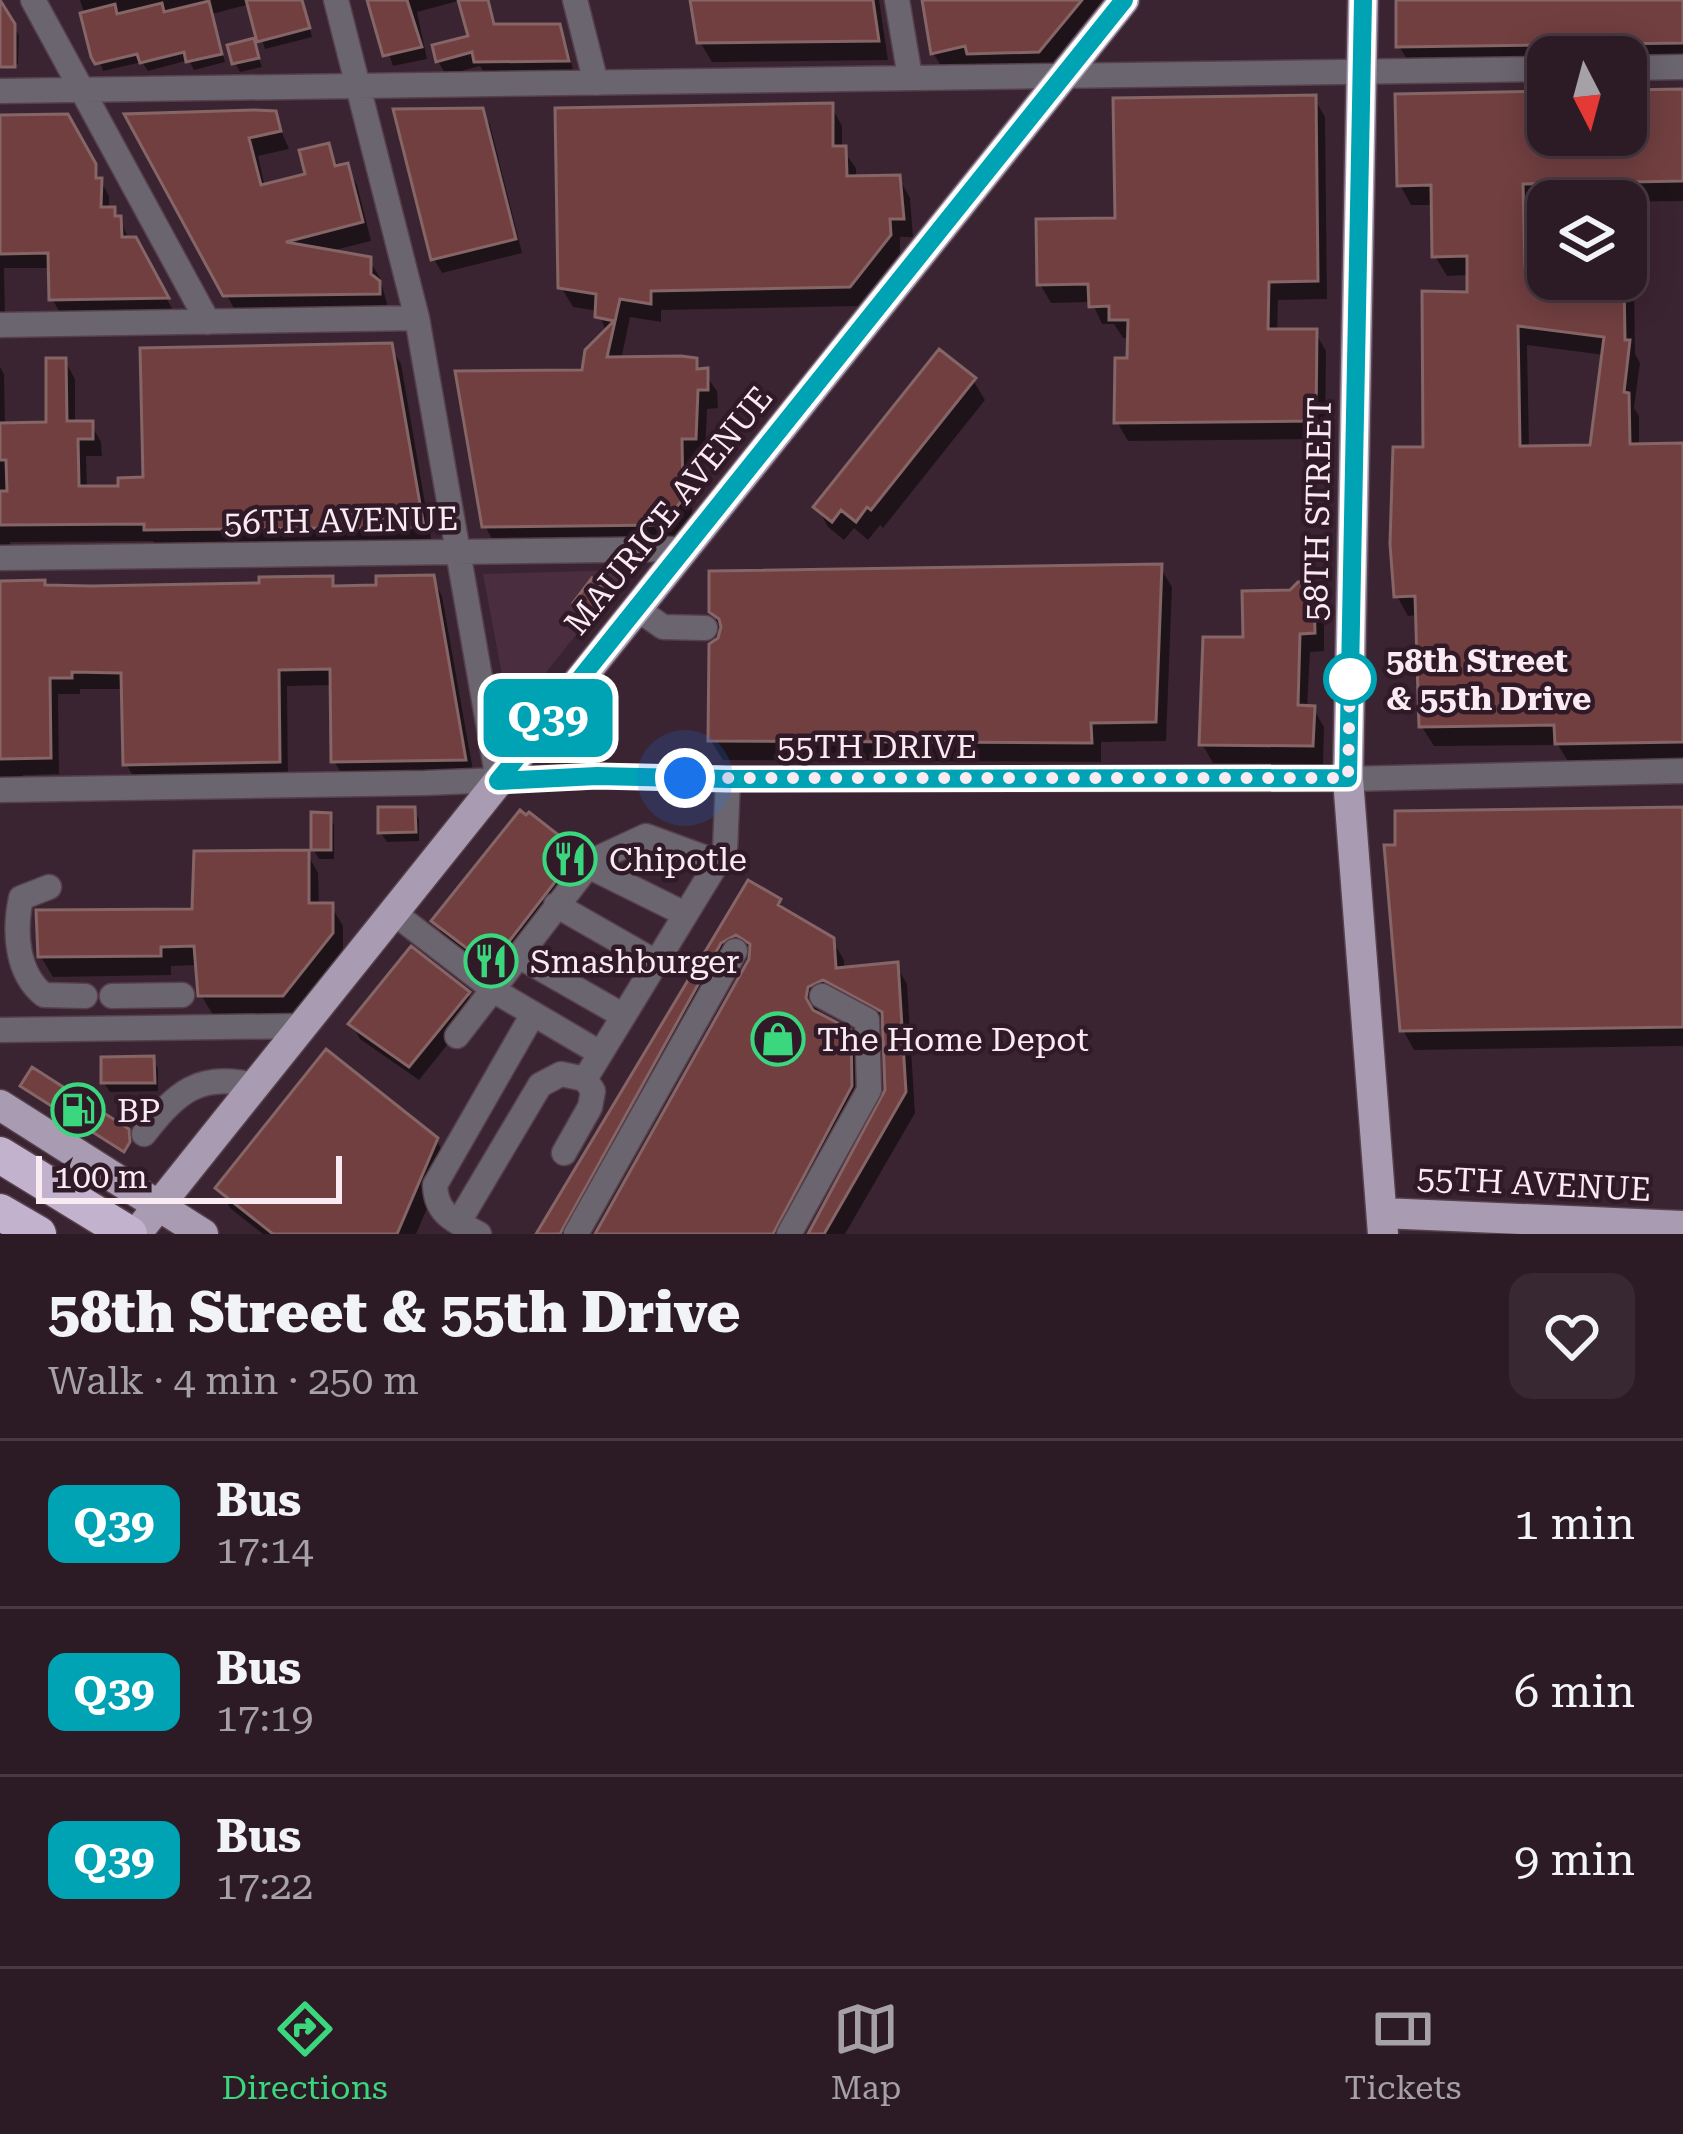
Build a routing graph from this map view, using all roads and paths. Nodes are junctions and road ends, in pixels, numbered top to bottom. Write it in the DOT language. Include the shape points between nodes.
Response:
graph roads {
  1 [pos="33,0"];
  2 [pos="336,0"];
  3 [pos="575,0"];
  4 [pos="897,0"];
  5 [pos="1124,0"];
  6 [pos="1363,0"];
  7 [pos="1647,68"];
  8 [pos="1683,68"];
  9 [pos="1527,69"];
  10 [pos="1363,70"];
  11 [pos="1062,76"];
  12 [pos="910,77"];
  13 [pos="596,82"];
  14 [pos="357,86"];
  15 [pos="81,90"];
  16 [pos="0,91"];
  17 [pos="417,318"];
  18 [pos="208,322"];
  19 [pos="0,325"];
  20 [pos="683,549"];
  21 [pos="458,551"];
  22 [pos="0,558"];
  23 [pos="636,608"];
  24 [pos="705,628"];
  25 [pos="1683,771"];
  26 [pos="1348,778"];
  27 [pos="728,779"];
  28 [pos="498,781"];
  29 [pos="0,790"];
  30 [pos="717,862"];
  31 [pos="588,866"];
  32 [pos="50,887"];
  33 [pos="556,905"];
  34 [pos="394,913"];
  35 [pos="683,913"];
  36 [pos="734,951"];
  37 [pos="517,955"];
  38 [pos="654,962"];
  39 [pos="492,988"];
  40 [pos="182,995"];
  41 [pos="48,996"];
  42 [pos="85,996"];
  43 [pos="112,996"];
  44 [pos="822,996"];
  45 [pos="533,1014"];
  46 [pos="622,1015"];
  47 [pos="302,1026"];
  48 [pos="0,1030"];
  49 [pos="45,1030"];
  50 [pos="457,1036"];
  51 [pos="600,1053"];
  52 [pos="585,1079"];
  53 [pos="254,1085"];
  54 [pos="0,1105"];
  55 [pos="144,1134"];
  56 [pos="564,1153"];
  57 [pos="0,1155"];
  58 [pos="158,1205"];
  59 [pos="0,1212"];
  60 [pos="1383,1223"];
  61 [pos="1683,1226"];
  62 [pos="462,1229"];
  63 [pos="36,1233"];
  64 [pos="132,1234"];
  65 [pos="203,1234"];
  66 [pos="576,1234"];
  67 [pos="789,1234"];
  1 -- 15 [label="street"];
  2 -- 14 [label="street"];
  3 -- 13 [label="street"];
  4 -- 12 [label="street"];
  5 -- 11 [label="main road, MAURICE AVENUE"];
  6 -- 10 [label="main road, 58TH STREET"];
  7 -- 8 [label="street"];
  9 -- 10 [label="street"];
  10 -- 11 [label="street"];
  10 -- 26 [label="main road, 58TH STREET"];
  11 -- 12 [label="street"];
  11 -- 20 [label="main road, MAURICE AVENUE"];
  12 -- 13 [label="street"];
  13 -- 14 [label="street"];
  14 -- 15 [label="street"];
  14 -- 17 [label="street"];
  15 -- 16 [label="street"];
  15 -- 18 [label="street"];
  17 -- 18 [label="street"];
  17 -- 21 [label="street"];
  18 -- 19 [label="street"];
  20 -- 21 [label="street, 56TH AVENUE"];
  20 -- 23 [label="main road, MAURICE AVENUE"];
  21 -- 22 [label="street, 56TH AVENUE"];
  21 -- 28 [label="street"];
  23 -- 24 [label="street" via="663,627"];
  23 -- 28 [label="main road, MAURICE AVENUE"];
  25 -- 26 [label="street, 55TH DRIVE"];
  26 -- 27 [label="street, 55TH DRIVE"];
  26 -- 60 [label="main road, 58TH STREET"];
  27 -- 28 [label="street, 55TH DRIVE"];
  27 -- 30 [label="street" via="725,850"];
  28 -- 29 [label="street, 55TH DRIVE"];
  28 -- 34 [label="main road, MAURICE AVENUE"];
  30 -- 31 [label="street" via="646,836"];
  30 -- 35 [label="street"];
  31 -- 33 [label="street"];
  31 -- 35 [label="street"];
  32 -- 41 [label="street" via="24,895 19,907 24,968"];
  33 -- 37 [label="street"];
  33 -- 38 [label="street"];
  34 -- 39 [label="street"];
  34 -- 47 [label="main road, MAURICE AVENUE"];
  35 -- 38 [label="street"];
  36 -- 66 [label="street"];
  37 -- 39 [label="street"];
  37 -- 46 [label="street"];
  38 -- 46 [label="street"];
  39 -- 45 [label="street"];
  39 -- 50 [label="street"];
  40 -- 43 [label="street"];
  41 -- 42 [label="street"];
  41 -- 49 [label="street"];
  44 -- 67 [label="street" via="867,1020 868,1090"];
  45 -- 51 [label="street"];
  45 -- 62 [label="street" via="435,1185 444,1215"];
  46 -- 51 [label="street"];
  47 -- 49 [label="street"];
  47 -- 53 [label="main road, MAURICE AVENUE"];
  48 -- 49 [label="street"];
  51 -- 52 [label="street"];
  52 -- 56 [label="street" via="590,1107"];
  52 -- 62 [label="street" via="561,1074 540,1085"];
  53 -- 55 [label="street" via="197,1084 168,1103"];
  53 -- 58 [label="main road, MAURICE AVENUE"];
  54 -- 58 [label="main road"];
  57 -- 64 [label="highway"];
  58 -- 64 [label="main road, MAURICE AVENUE"];
  58 -- 65 [label="main road"];
  59 -- 63 [label="highway"];
  60 -- 61 [label="main road, 55TH AVENUE"];
}
